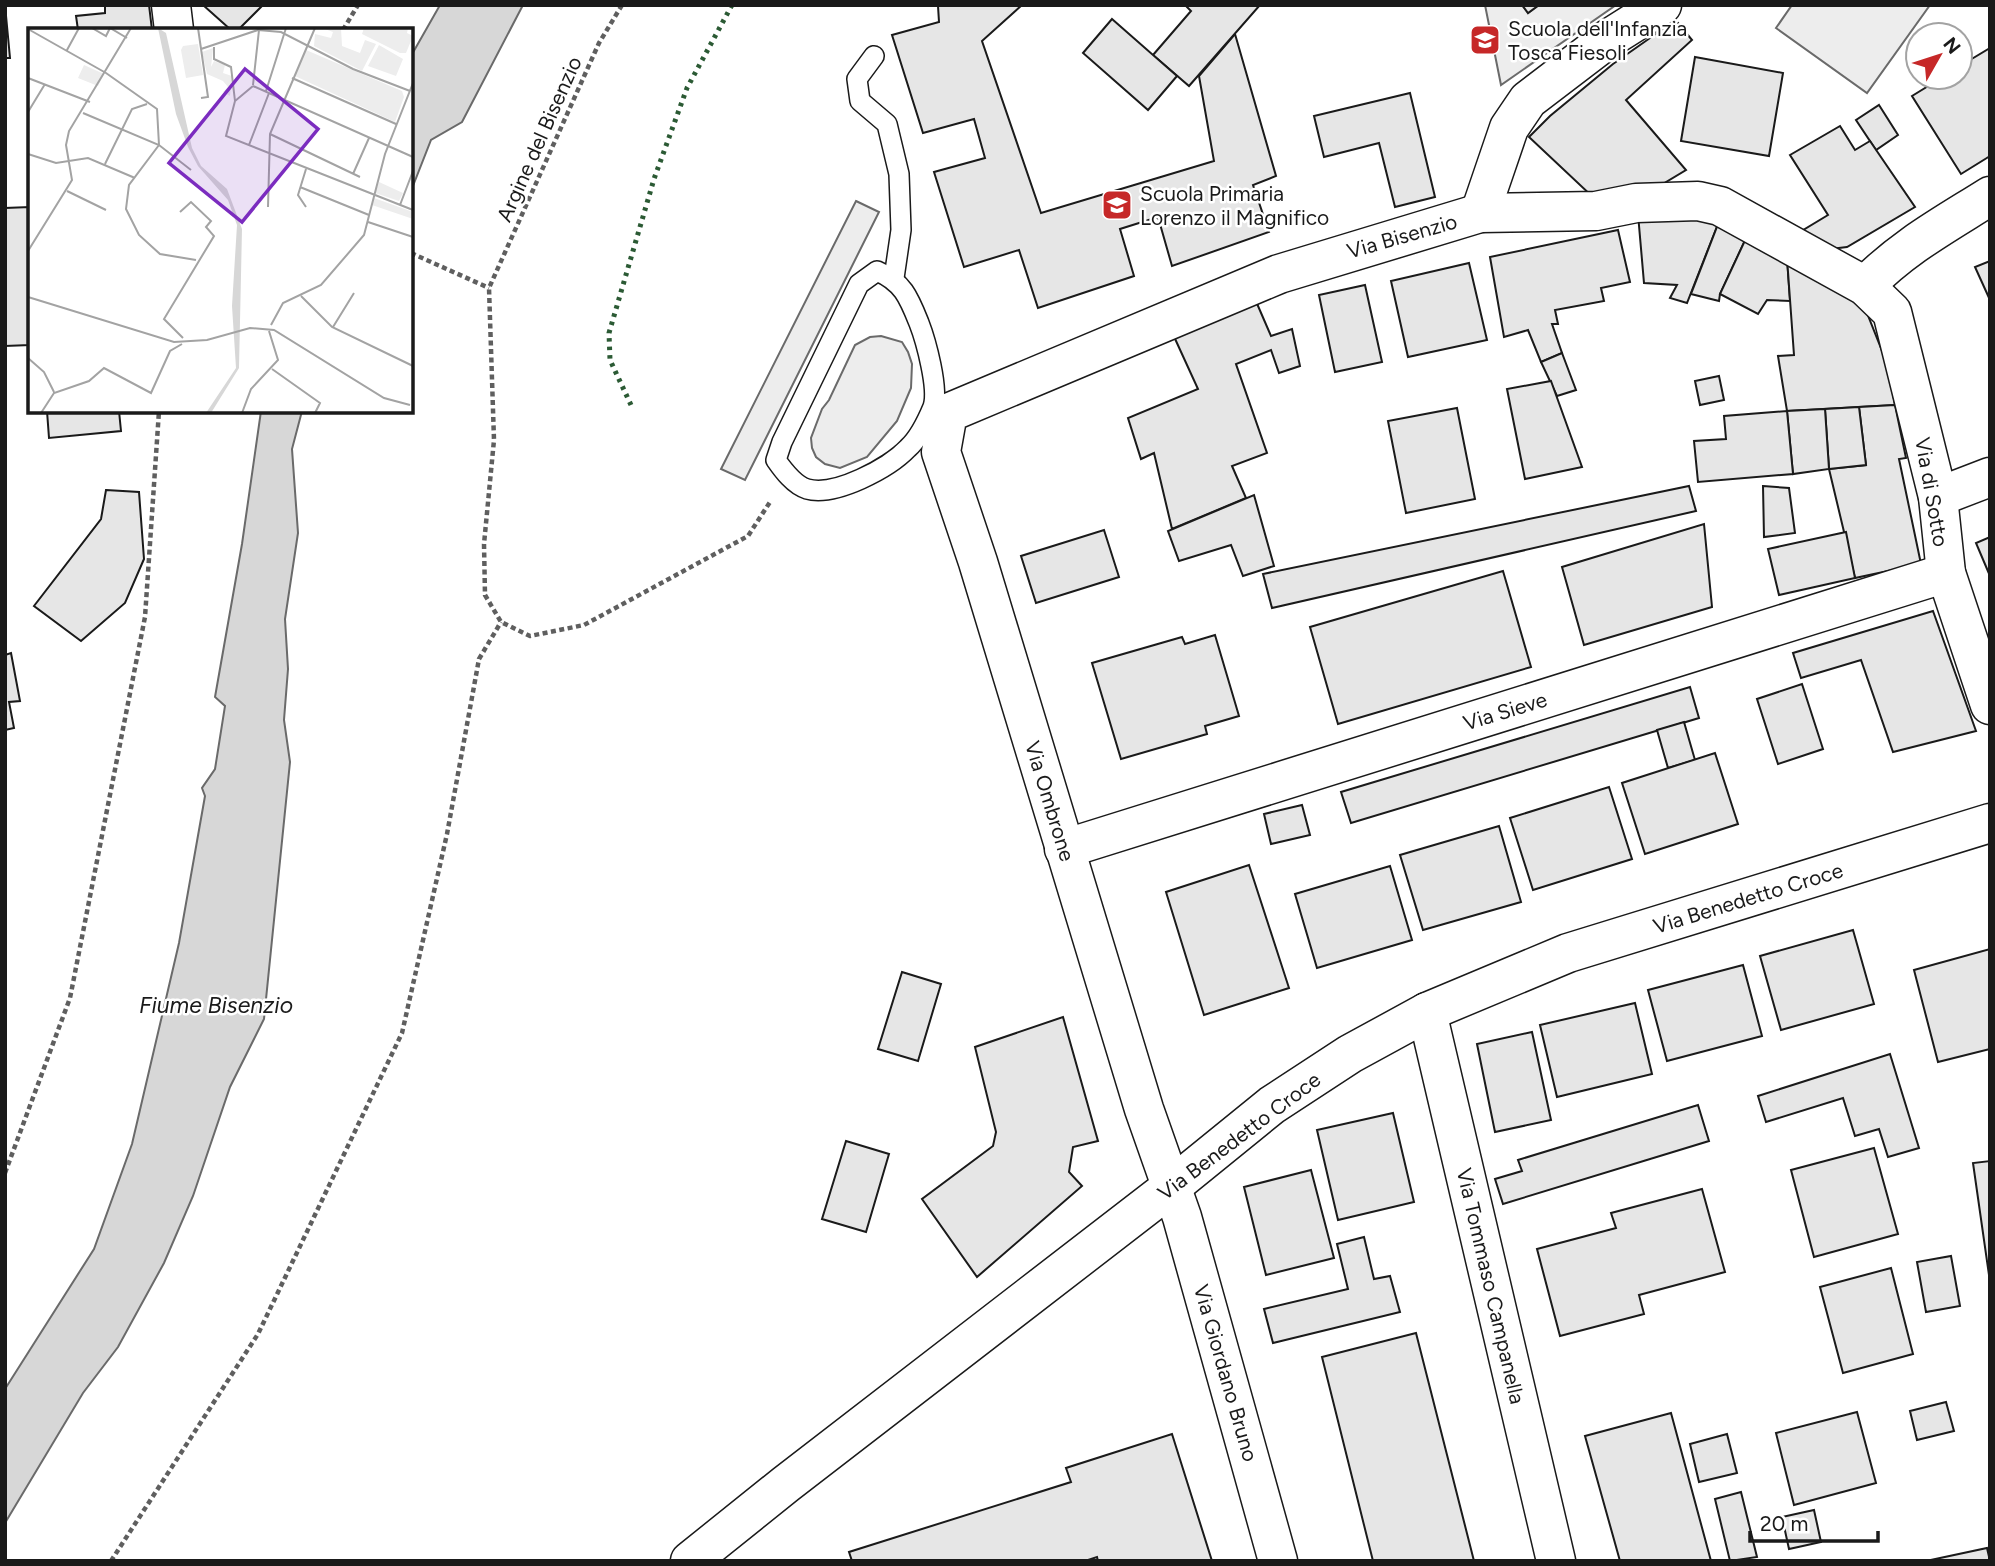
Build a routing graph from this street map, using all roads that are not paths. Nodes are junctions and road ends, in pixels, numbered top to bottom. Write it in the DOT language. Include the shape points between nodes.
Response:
graph roads {
  1 [pos="171,5"];
  2 [pos="1662,5"];
  3 [pos="174,28"];
  4 [pos="874,56"];
  5 [pos="1990,197"];
  6 [pos="1480,214"];
  7 [pos="894,278"];
  8 [pos="1865,286"];
  9 [pos="941,409"];
  10 [pos="1990,477"];
  11 [pos="1938,497"];
  12 [pos="1946,573"];
  13 [pos="1990,705"];
  14 [pos="1990,823"];
  15 [pos="1064,849"];
  16 [pos="1427,1012"];
  17 [pos="1171,1187"];
  18 [pos="690,1561"];
  19 [pos="1278,1561"];
  20 [pos="1556,1561"];
  1 -- 3 [label="street"];
  2 -- 6 [label="street" via="1528,100 1509,128"];
  4 -- 7 [label="lane" via="857,79 860,101 887,124 899,174 901,230"];
  5 -- 8 [label="street" via="1889,261"];
  6 -- 8 [label="street, Via Bisenzio" via="1596,211 1636,203 1698,201 1720,206"];
  6 -- 9 [label="street, Via Bisenzio" via="1279,274"];
  7 -- 9 [label="lane" via="909,298 922,330"];
  7 -- 9 [label="lane" via="877,271 859,284 776,460 804,489 826,491 849,484 893,461"];
  8 -- 11 [label="street, Via di Sotto" via="1892,312"];
  9 -- 15 [label="street, Via Ombrone" via="941,452"];
  10 -- 11 [label="street"];
  11 -- 12 [label="street, Via di Sotto"];
  12 -- 13 [label="street, Via di Sotto"];
  12 -- 15 [label="street, Via Sieve"];
  14 -- 16 [label="street, Via Benedetto Croce" via="1568,953"];
  15 -- 17 [label="street, Via Ombrone"];
  16 -- 17 [label="street, Via Benedetto Croce" via="1350,1054 1272,1105"];
  16 -- 20 [label="street, Via Tommaso Campanella"];
  17 -- 18 [label="street, Via Benedetto Croce"];
  17 -- 19 [label="street, Via Giordano Bruno"];
}
